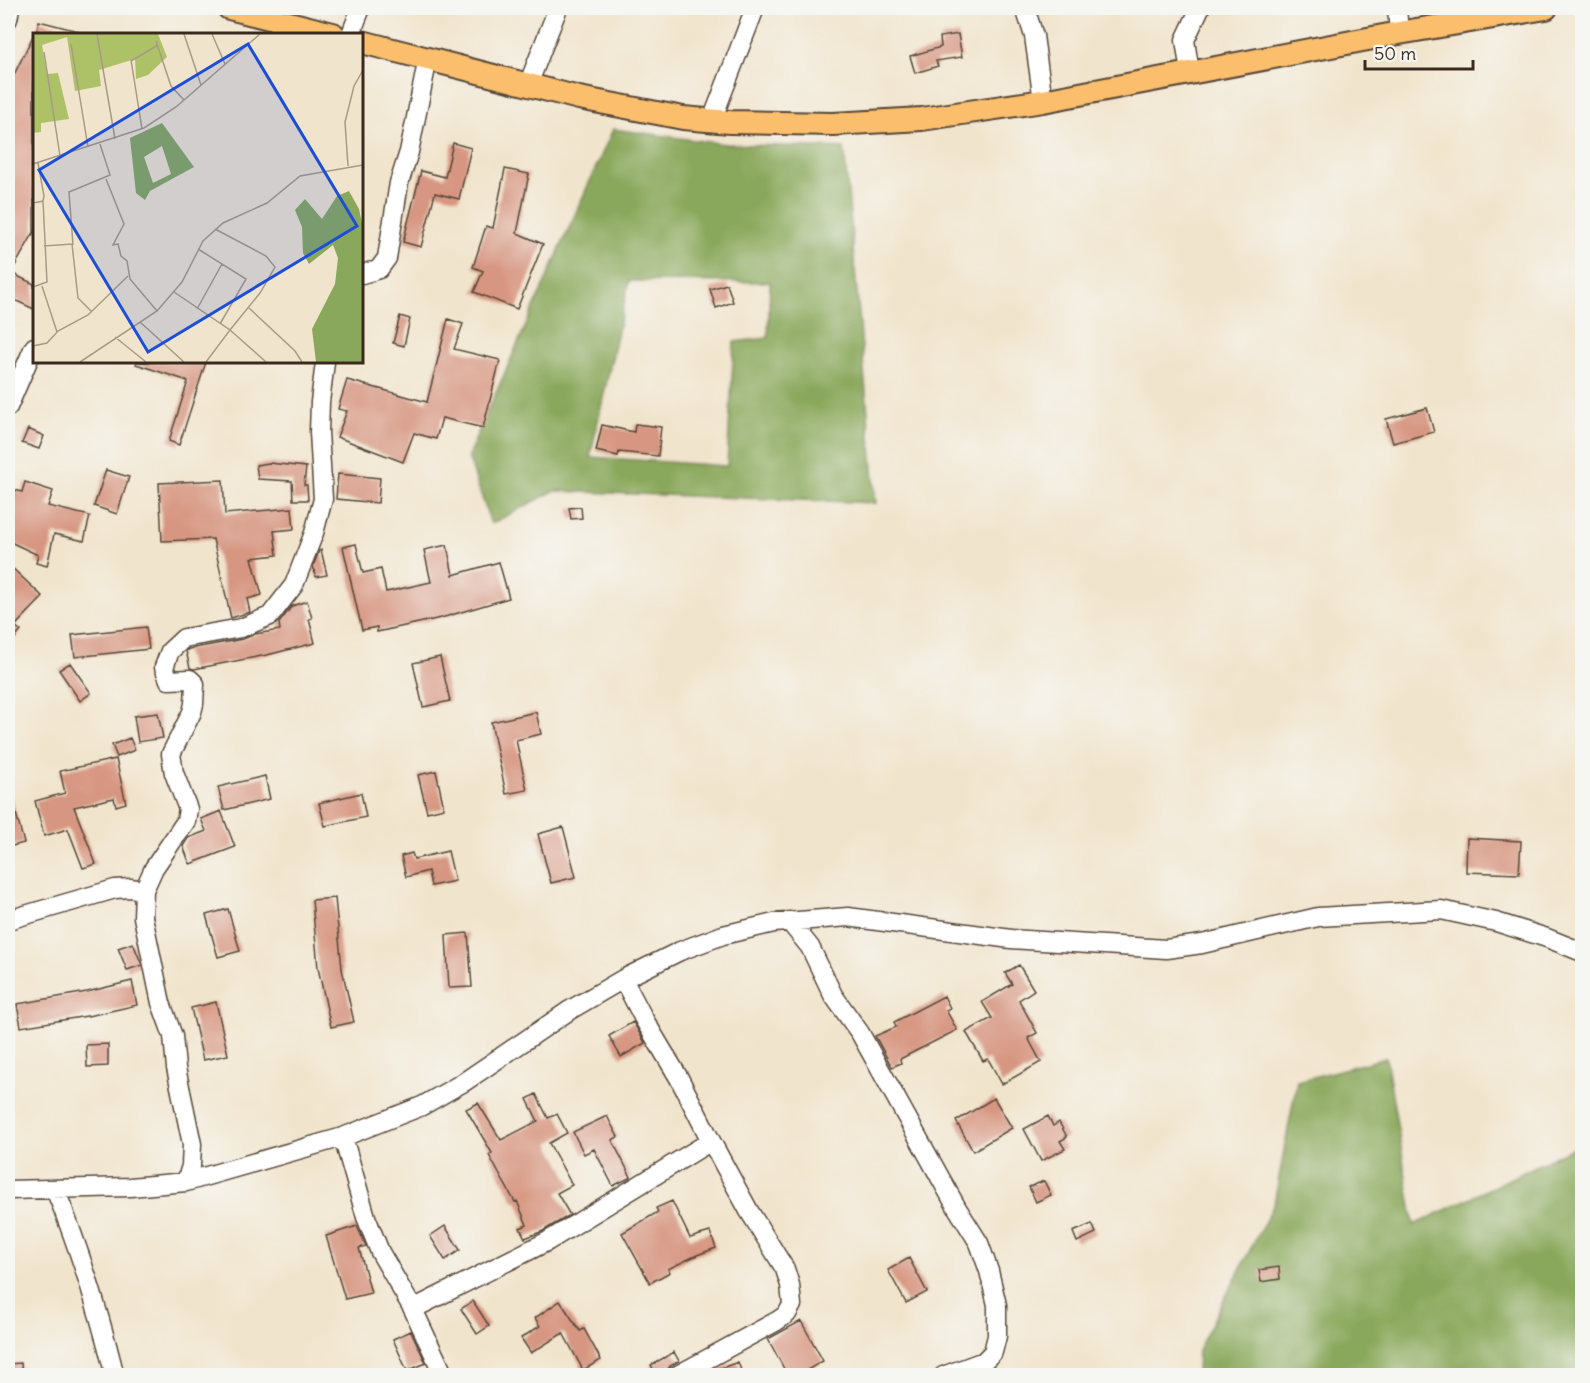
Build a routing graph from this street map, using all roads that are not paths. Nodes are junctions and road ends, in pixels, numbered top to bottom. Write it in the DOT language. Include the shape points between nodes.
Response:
graph roads {
  1 [pos="10,8"];
  2 [pos="229,8"];
  3 [pos="362,8"];
  4 [pos="558,8"];
  5 [pos="755,8"];
  6 [pos="1025,8"];
  7 [pos="1200,8"];
  8 [pos="1396,8"];
  9 [pos="1546,8"];
  10 [pos="8,20"];
  11 [pos="329,33"];
  12 [pos="351,33"];
  13 [pos="1398,33"];
  14 [pos="363,42"];
  15 [pos="428,58"];
  16 [pos="1190,73"];
  17 [pos="528,85"];
  18 [pos="1043,101"];
  19 [pos="712,120"];
  20 [pos="363,274"];
  21 [pos="33,349"];
  22 [pos="325,363"];
  23 [pos="8,407"];
  24 [pos="144,890"];
  25 [pos="8,920"];
  26 [pos="789,921"];
  27 [pos="1582,952"];
  28 [pos="623,979"];
  29 [pos="343,1137"];
  30 [pos="711,1141"];
  31 [pos="186,1182"];
  32 [pos="55,1189"];
  33 [pos="8,1190"];
  34 [pos="413,1309"];
  35 [pos="115,1376"];
  36 [pos="444,1376"];
  37 [pos="676,1376"];
  38 [pos="944,1376"];
  1 -- 10 [label="street"];
  2 -- 11 [label="main road"];
  3 -- 12 [label="street"];
  4 -- 17 [label="street"];
  5 -- 19 [label="street"];
  6 -- 18 [label="street" via="1034,36"];
  7 -- 16 [label="street" via="1185,40"];
  8 -- 13 [label="street"];
  9 -- 13 [label="main road"];
  13 -- 16 [label="main road"];
  14 -- 15 [label="main road"];
  15 -- 17 [label="main road"];
  15 -- 20 [label="street" via="399,183 387,258 379,269"];
  16 -- 18 [label="main road"];
  17 -- 19 [label="main road" via="683,118"];
  18 -- 19 [label="main road" via="922,119 844,123"];
  21 -- 23 [label="street"];
  22 -- 24 [label="street" via="320,402 323,499 294,585 270,616 241,627 184,638 170,651 164,667 169,680 190,679 195,684 192,712 171,754 188,809 186,820"];
  24 -- 25 [label="street" via="115,888"];
  24 -- 31 [label="street" via="143,917 172,1036 192,1144"];
  26 -- 27 [label="street" via="848,917 1011,939 1166,949 1202,945 1318,917 1441,910 1496,922"];
  26 -- 28 [label="street" via="723,935"];
  26 -- 38 [label="street" via="810,947 833,995 860,1033 979,1243 989,1271 997,1305 993,1352 984,1361"];
  28 -- 29 [label="street" via="447,1092"];
  28 -- 30 [label="street"];
  29 -- 31 [label="street"];
  29 -- 34 [label="street" via="380,1252"];
  30 -- 34 [label="street" via="548,1241"];
  30 -- 37 [label="street" via="785,1269 792,1305 777,1322"];
  31 -- 32 [label="street"];
  32 -- 33 [label="street"];
  32 -- 35 [label="street" via="83,1262"];
  34 -- 36 [label="street"];
}
